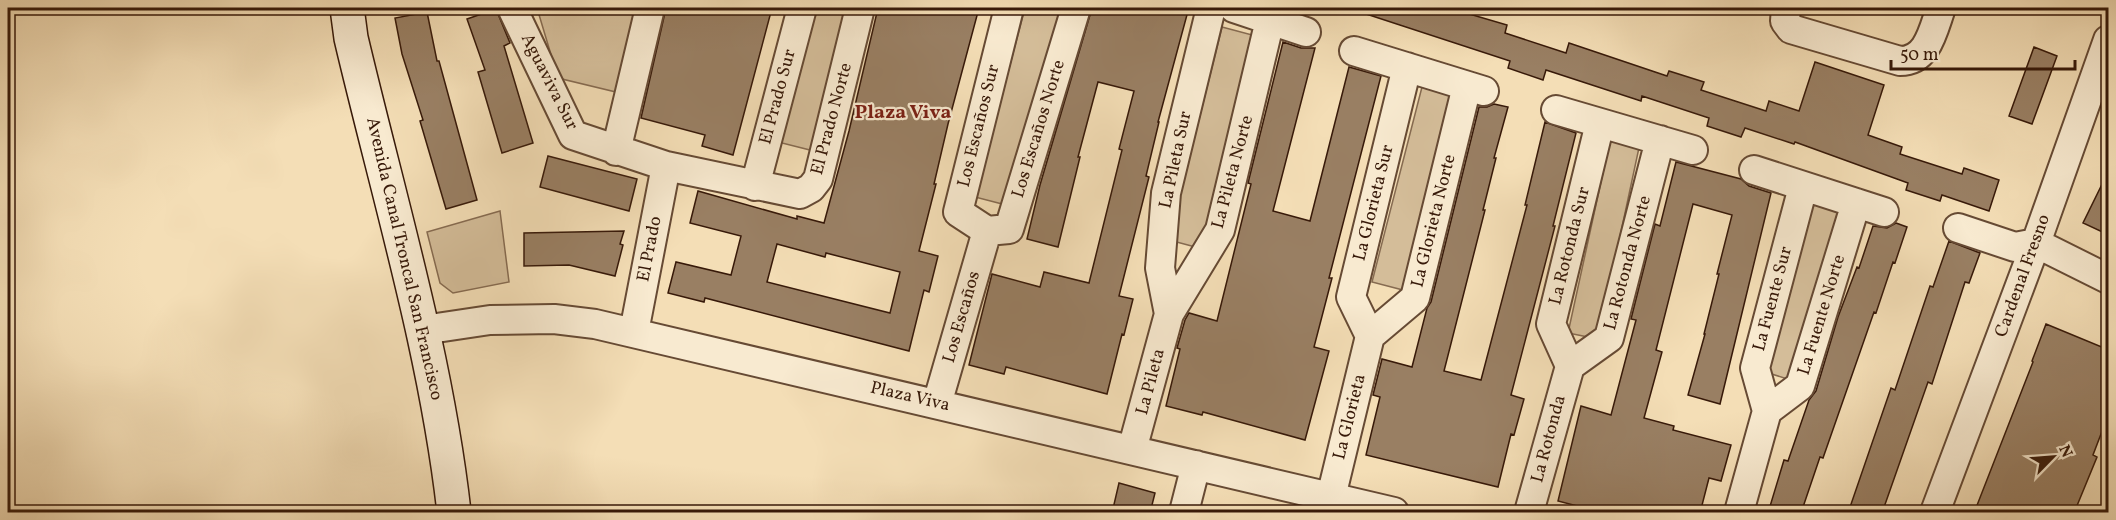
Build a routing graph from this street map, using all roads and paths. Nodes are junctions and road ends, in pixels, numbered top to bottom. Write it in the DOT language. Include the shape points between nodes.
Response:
graph roads {
  1 [pos="347,8"];
  2 [pos="512,8"];
  3 [pos="650,8"];
  4 [pos="802,8"];
  5 [pos="860,8"];
  6 [pos="1009,8"];
  7 [pos="1076,8"];
  8 [pos="1211,8"];
  9 [pos="1234,8"];
  10 [pos="1785,8"];
  11 [pos="1941,8"];
  12 [pos="1270,20"];
  13 [pos="1305,32"];
  14 [pos="2109,40"];
  15 [pos="1354,51"];
  16 [pos="1407,67"];
  17 [pos="1556,110"];
  18 [pos="1600,123"];
  19 [pos="1660,140"];
  20 [pos="1693,150"];
  21 [pos="616,151"];
  22 [pos="666,166"];
  23 [pos="1754,170"];
  24 [pos="755,186"];
  25 [pos="1803,187"];
  26 [pos="1856,203"];
  27 [pos="1884,212"];
  28 [pos="1958,228"];
  29 [pos="987,231"];
  30 [pos="2036,243"];
  31 [pos="2109,279"];
  32 [pos="1169,314"];
  33 [pos="423,330"];
  34 [pos="634,332"];
  35 [pos="1370,336"];
  36 [pos="1570,366"];
  37 [pos="937,404"];
  38 [pos="1767,411"];
  39 [pos="1132,450"];
  40 [pos="1196,465"];
  41 [pos="1331,497"];
  42 [pos="454,513"];
  43 [pos="1184,513"];
  44 [pos="1394,513"];
  45 [pos="1529,513"];
  46 [pos="1739,513"];
  47 [pos="1935,513"];
  1 -- 33 [label="street, Avenida Canal Troncal San Francisco"];
  2 -- 21 [label="street, Aguaviva Sur" via="573,135"];
  3 -- 21 [label="street"];
  4 -- 24 [label="street, El Prado Sur"];
  5 -- 24 [label="street, El Prado Norte" via="818,179 800,194"];
  6 -- 29 [label="street, Los Escaños Sur" via="958,212"];
  7 -- 29 [label="street, Los Escaños Norte" via="1009,229"];
  8 -- 32 [label="street, La Pileta Sur" via="1166,193 1160,268"];
  9 -- 12 [label="street"];
  10 -- 11 [label="street" via="1785,21 1791,29 1900,62 1917,58 1923,52"];
  12 -- 13 [label="street"];
  12 -- 32 [label="street, La Pileta Norte" via="1220,230"];
  14 -- 30 [label="street, Cardenal Fresno"];
  15 -- 16 [label="street"];
  16 -- 35 [label="street, La Glorieta Sur" via="1351,297"];
  16 -- 35 [label="street, La Glorieta Norte" via="1476,88 1415,298"];
  17 -- 18 [label="street"];
  18 -- 19 [label="street"];
  18 -- 36 [label="street, La Rotonda Sur" via="1551,324"];
  19 -- 20 [label="street"];
  19 -- 36 [label="street, La Rotonda Norte" via="1609,338"];
  21 -- 22 [label="street, Aguaviva Sur"];
  22 -- 24 [label="street, El Prado Norte"];
  22 -- 34 [label="street, El Prado"];
  23 -- 25 [label="street"];
  25 -- 26 [label="street"];
  25 -- 38 [label="street, La Fuente Sur" via="1755,368"];
  26 -- 27 [label="street"];
  26 -- 38 [label="street, La Fuente Norte" via="1800,386"];
  28 -- 30 [label="street" via="2015,247"];
  29 -- 37 [label="street, Los Escaños"];
  30 -- 31 [label="street"];
  30 -- 47 [label="street, Cardenal Fresno"];
  32 -- 39 [label="street, La Pileta"];
  33 -- 34 [label="street, Plaza Viva" via="522,319 595,324"];
  33 -- 42 [label="street, Avenida Canal Troncal San Francisco"];
  34 -- 37 [label="street, Plaza Viva"];
  35 -- 41 [label="street, La Glorieta"];
  36 -- 45 [label="street, La Rotonda"];
  37 -- 39 [label="street, Plaza Viva"];
  38 -- 46 [label="street"];
  39 -- 40 [label="street, Plaza Viva"];
  40 -- 41 [label="street, Plaza Viva"];
  40 -- 43 [label="street"];
  41 -- 44 [label="street, Plaza Viva"];
}
